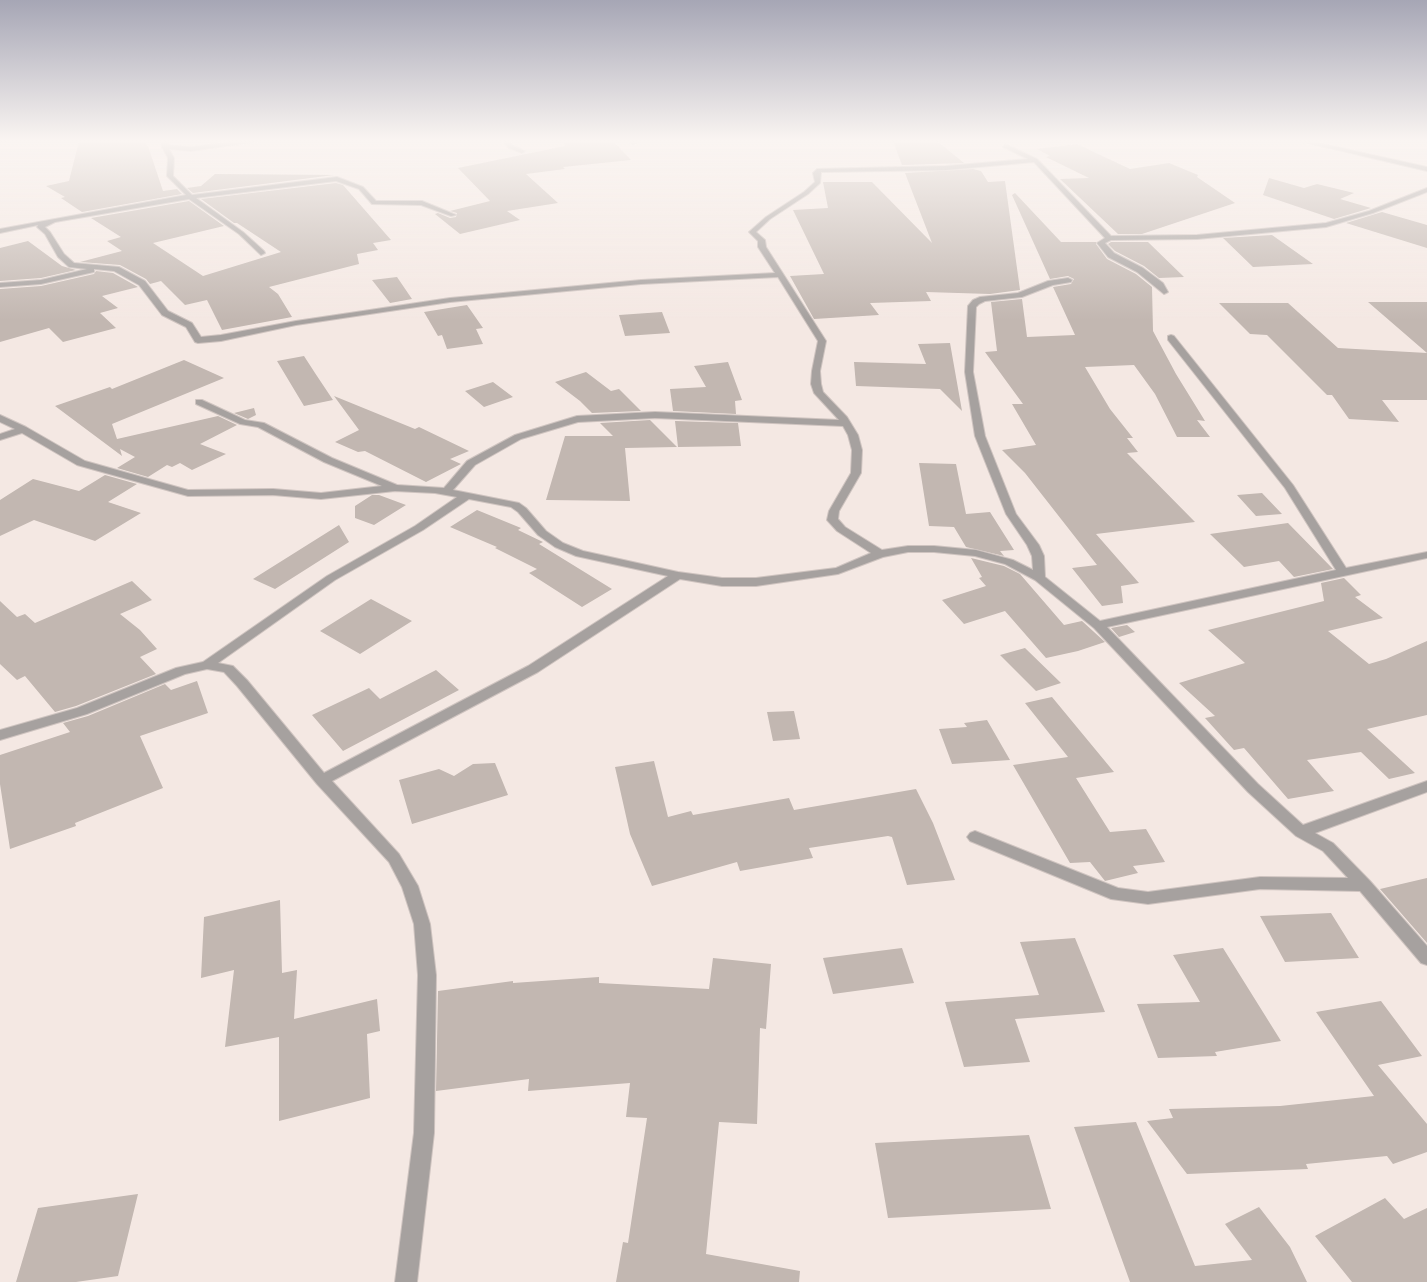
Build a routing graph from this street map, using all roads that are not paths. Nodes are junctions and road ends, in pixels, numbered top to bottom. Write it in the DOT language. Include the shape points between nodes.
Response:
graph roads {
  1 [pos="168,201"];
  2 [pos="196,201"];
  3 [pos="372,201"];
  4 [pos="794,201"];
  5 [pos="1074,201"];
  6 [pos="1399,201"];
  7 [pos="452,215"];
  8 [pos="53,220"];
  9 [pos="0,231"];
  10 [pos="1109,238"];
  11 [pos="261,253"];
  12 [pos="103,267"];
  13 [pos="780,275"];
  14 [pos="1068,280"];
  15 [pos="0,285"];
  16 [pos="1164,292"];
  17 [pos="1171,338"];
  18 [pos="199,402"];
  19 [pos="0,418"];
  20 [pos="846,423"];
  21 [pos="23,429"];
  22 [pos="0,437"];
  23 [pos="395,488"];
  24 [pos="446,492"];
  25 [pos="467,495"];
  26 [pos="880,554"];
  27 [pos="1427,555"];
  28 [pos="1343,572"];
  29 [pos="678,575"];
  30 [pos="1039,578"];
  31 [pos="1098,625"];
  32 [pos="207,665"];
  33 [pos="8,730"];
  34 [pos="0,735"];
  35 [pos="322,780"];
  36 [pos="1427,786"];
  37 [pos="1301,832"];
  38 [pos="975,837"];
  39 [pos="1364,885"];
  40 [pos="1427,958"];
  41 [pos="406,1282"];
  1 -- 8 [label="street"];
  2 -- 11 [label="street" via="241,233"];
  3 -- 7 [label="street" via="422,203"];
  4 -- 13 [label="street" via="752,232 761,240"];
  5 -- 10 [label="street"];
  6 -- 10 [label="street" via="1326,225 1197,237"];
  8 -- 9 [label="street"];
  8 -- 12 [label="street" via="40,227 48,233 61,255 72,265"];
  10 -- 16 [label="street" via="1101,243 1111,255 1140,270"];
  12 -- 13 [label="street" via="116,268 142,283 165,313 189,325 198,340 341,315 537,290"];
  12 -- 15 [label="street" via="41,282"];
  13 -- 20 [label="street" via="822,340 816,384 819,393"];
  14 -- 30 [label="street" via="1019,295 976,302 972,306 969,372 980,436 1011,514 1038,556"];
  17 -- 28 [label="street" via="1289,487"];
  18 -- 23 [label="street" via="235,419 261,425 328,460"];
  19 -- 21 [label="street"];
  20 -- 24 [label="street" via="664,415 577,419 518,437 494,450 471,464"];
  20 -- 26 [label="street" via="854,435 856,473 832,520"];
  21 -- 22 [label="street"];
  21 -- 23 [label="street" via="80,463 188,493 273,492 321,496"];
  23 -- 24 [label="street"];
  24 -- 25 [label="street"];
  25 -- 29 [label="street" via="515,506 542,533 580,554"];
  25 -- 32 [label="street" via="419,528 331,578"];
  26 -- 29 [label="street" via="838,571 756,582 722,582"];
  26 -- 30 [label="street" via="908,549 976,553 1009,562"];
  27 -- 28 [label="street"];
  28 -- 31 [label="street"];
  29 -- 35 [label="street" via="533,669"];
  30 -- 31 [label="street"];
  31 -- 37 [label="street" via="1253,788"];
  32 -- 33 [label="street" via="181,671 82,711"];
  32 -- 35 [label="street" via="228,669 242,682"];
  33 -- 34 [label="street"];
  35 -- 41 [label="street" via="394,858 410,886 422,924 427,974 424,1133"];
  36 -- 37 [label="street"];
  37 -- 39 [label="street" via="1328,847"];
  38 -- 39 [label="street" via="1117,894 1148,898 1260,883"];
  39 -- 40 [label="street"];
}
